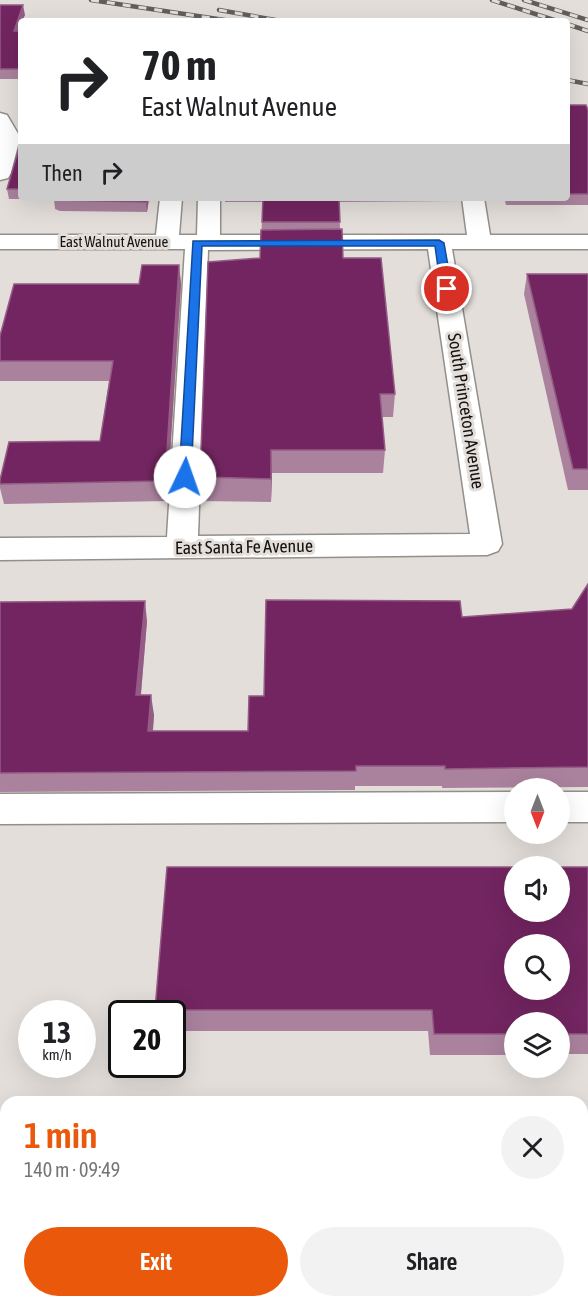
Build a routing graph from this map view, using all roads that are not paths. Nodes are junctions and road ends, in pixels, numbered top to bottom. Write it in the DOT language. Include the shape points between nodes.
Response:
graph roads {
  1 [pos="0,119"];
  2 [pos="0,173"];
  3 [pos="171,201"];
  4 [pos="209,201"];
  5 [pos="473,201"];
  6 [pos="0,242"];
  7 [pos="166,242"];
  8 [pos="588,242"];
  9 [pos="202,243"];
  10 [pos="439,243"];
  11 [pos="480,243"];
  12 [pos="488,544"];
  13 [pos="182,548"];
  14 [pos="0,549"];
  15 [pos="504,807"];
  16 [pos="570,807"];
  17 [pos="588,807"];
  18 [pos="0,809"];
  1 -- 2 [label="street" via="10,137"];
  3 -- 7 [label="street"];
  4 -- 9 [label="street"];
  5 -- 11 [label="street"];
  6 -- 7 [label="street, East Walnut Avenue"];
  7 -- 9 [label="street, East Walnut Avenue"];
  8 -- 11 [label="street, East Walnut Avenue"];
  9 -- 10 [label="street, East Walnut Avenue"];
  9 -- 13 [label="street"];
  10 -- 11 [label="street, East Walnut Avenue"];
  10 -- 12 [label="street, South Princeton Avenue"];
  12 -- 13 [label="street, East Santa Fe Avenue"];
  13 -- 14 [label="street, East Santa Fe Avenue"];
  15 -- 18 [label="street"];
  16 -- 17 [label="street"];
}
